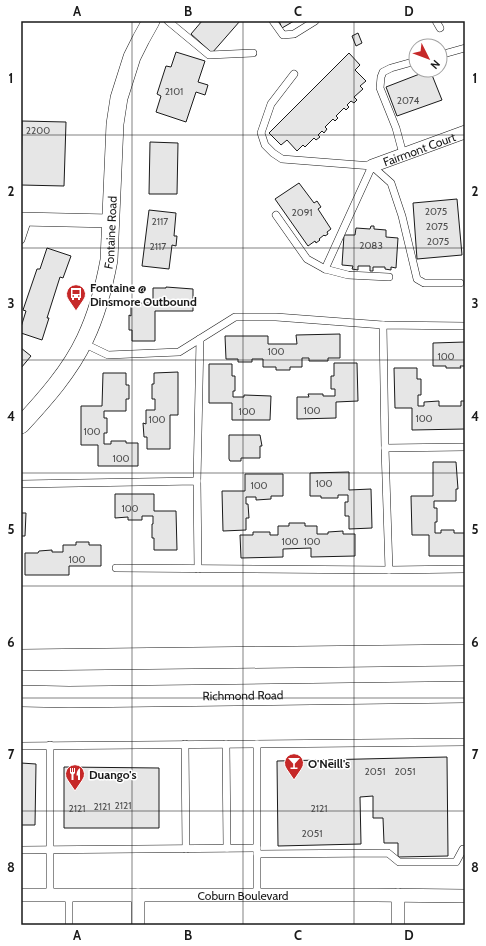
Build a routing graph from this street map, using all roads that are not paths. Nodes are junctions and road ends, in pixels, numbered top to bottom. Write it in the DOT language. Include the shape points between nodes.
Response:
graph roads {
  1 [pos="151,21"];
  2 [pos="168,21"];
  3 [pos="273,21"];
  4 [pos="315,21"];
  5 [pos="436,21"];
  6 [pos="440,28"];
  7 [pos="465,48"];
  8 [pos="253,53"];
  9 [pos="448,53"];
  10 [pos="408,63"];
  11 [pos="294,74"];
  12 [pos="465,132"];
  13 [pos="403,154"];
  14 [pos="372,166"];
  15 [pos="276,215"];
  16 [pos="24,219"];
  17 [pos="111,221"];
  18 [pos="21,240"];
  19 [pos="325,269"];
  20 [pos="389,277"];
  21 [pos="460,283"];
  22 [pos="383,325"];
  23 [pos="465,326"];
  24 [pos="200,339"];
  25 [pos="83,343"];
  26 [pos="21,425"];
  27 [pos="465,447"];
  28 [pos="385,448"];
  29 [pos="197,481"];
  30 [pos="21,484"];
  31 [pos="116,568"];
  32 [pos="198,569"];
  33 [pos="465,569"];
  34 [pos="389,570"];
  35 [pos="465,655"];
  36 [pos="21,660"];
  37 [pos="465,692"];
  38 [pos="21,696"];
  39 [pos="465,742"];
  40 [pos="186,744"];
  41 [pos="226,744"];
  42 [pos="257,744"];
  43 [pos="21,746"];
  44 [pos="50,746"];
  45 [pos="227,848"];
  46 [pos="186,849"];
  47 [pos="465,849"];
  48 [pos="21,850"];
  49 [pos="50,850"];
  50 [pos="257,851"];
  51 [pos="50,895"];
  52 [pos="69,895"];
  53 [pos="138,895"];
  54 [pos="257,895"];
  55 [pos="398,895"];
  56 [pos="21,896"];
  57 [pos="465,896"];
  58 [pos="69,925"];
  59 [pos="138,925"];
  60 [pos="398,925"];
  1 -- 17 [label="street, Fontaine Road" via="132,57 119,98 115,124"];
  2 -- 8 [label="lane" via="209,55"];
  3 -- 4 [label="lane" via="283,35 294,34"];
  5 -- 6 [label="lane"];
  7 -- 9 [label="lane"];
  10 -- 13 [label="lane" via="383,72 380,88"];
  11 -- 14 [label="lane" via="271,104 261,133 265,145 282,159"];
  12 -- 13 [label="street, Fairmont Court"];
  13 -- 14 [label="street, Fairmont Court"];
  14 -- 19 [label="lane"];
  14 -- 21 [label="lane" via="391,183 417,279 424,283"];
  15 -- 19 [label="lane" via="307,259"];
  16 -- 17 [label="street"];
  16 -- 18 [label="lane"];
  17 -- 25 [label="street, Fontaine Road" via="105,282 94,319"];
  19 -- 20 [label="lane" via="348,275"];
  22 -- 23 [label="lane"];
  22 -- 24 [label="lane" via="276,316 235,317"];
  22 -- 28 [label="lane"];
  24 -- 25 [label="lane" via="179,352 108,355"];
  24 -- 29 [label="lane"];
  25 -- 26 [label="street, Fontaine Road" via="64,374"];
  27 -- 28 [label="lane"];
  28 -- 34 [label="lane"];
  29 -- 30 [label="lane"];
  29 -- 32 [label="lane"];
  31 -- 32 [label="lane"];
  32 -- 34 [label="lane"];
  33 -- 34 [label="lane"];
  35 -- 36 [label="main road"];
  37 -- 38 [label="main road, Richmond Road"];
  39 -- 42 [label="lane"];
  40 -- 41 [label="lane"];
  40 -- 44 [label="lane"];
  40 -- 46 [label="lane"];
  41 -- 42 [label="lane"];
  41 -- 45 [label="lane"];
  42 -- 50 [label="lane"];
  43 -- 44 [label="lane"];
  44 -- 49 [label="lane"];
  45 -- 46 [label="lane"];
  45 -- 50 [label="lane"];
  46 -- 49 [label="lane"];
  47 -- 50 [label="lane" via="456,862 399,862 388,853"];
  48 -- 49 [label="lane"];
  49 -- 51 [label="lane"];
  50 -- 54 [label="lane"];
  51 -- 52 [label="street, Coburn Boulevard"];
  51 -- 56 [label="street, Coburn Boulevard"];
  52 -- 53 [label="street, Coburn Boulevard"];
  52 -- 58 [label="lane"];
  53 -- 54 [label="street, Coburn Boulevard"];
  53 -- 59 [label="street"];
  54 -- 55 [label="street, Coburn Boulevard"];
  55 -- 57 [label="street, Coburn Boulevard"];
  55 -- 60 [label="street"];
}
